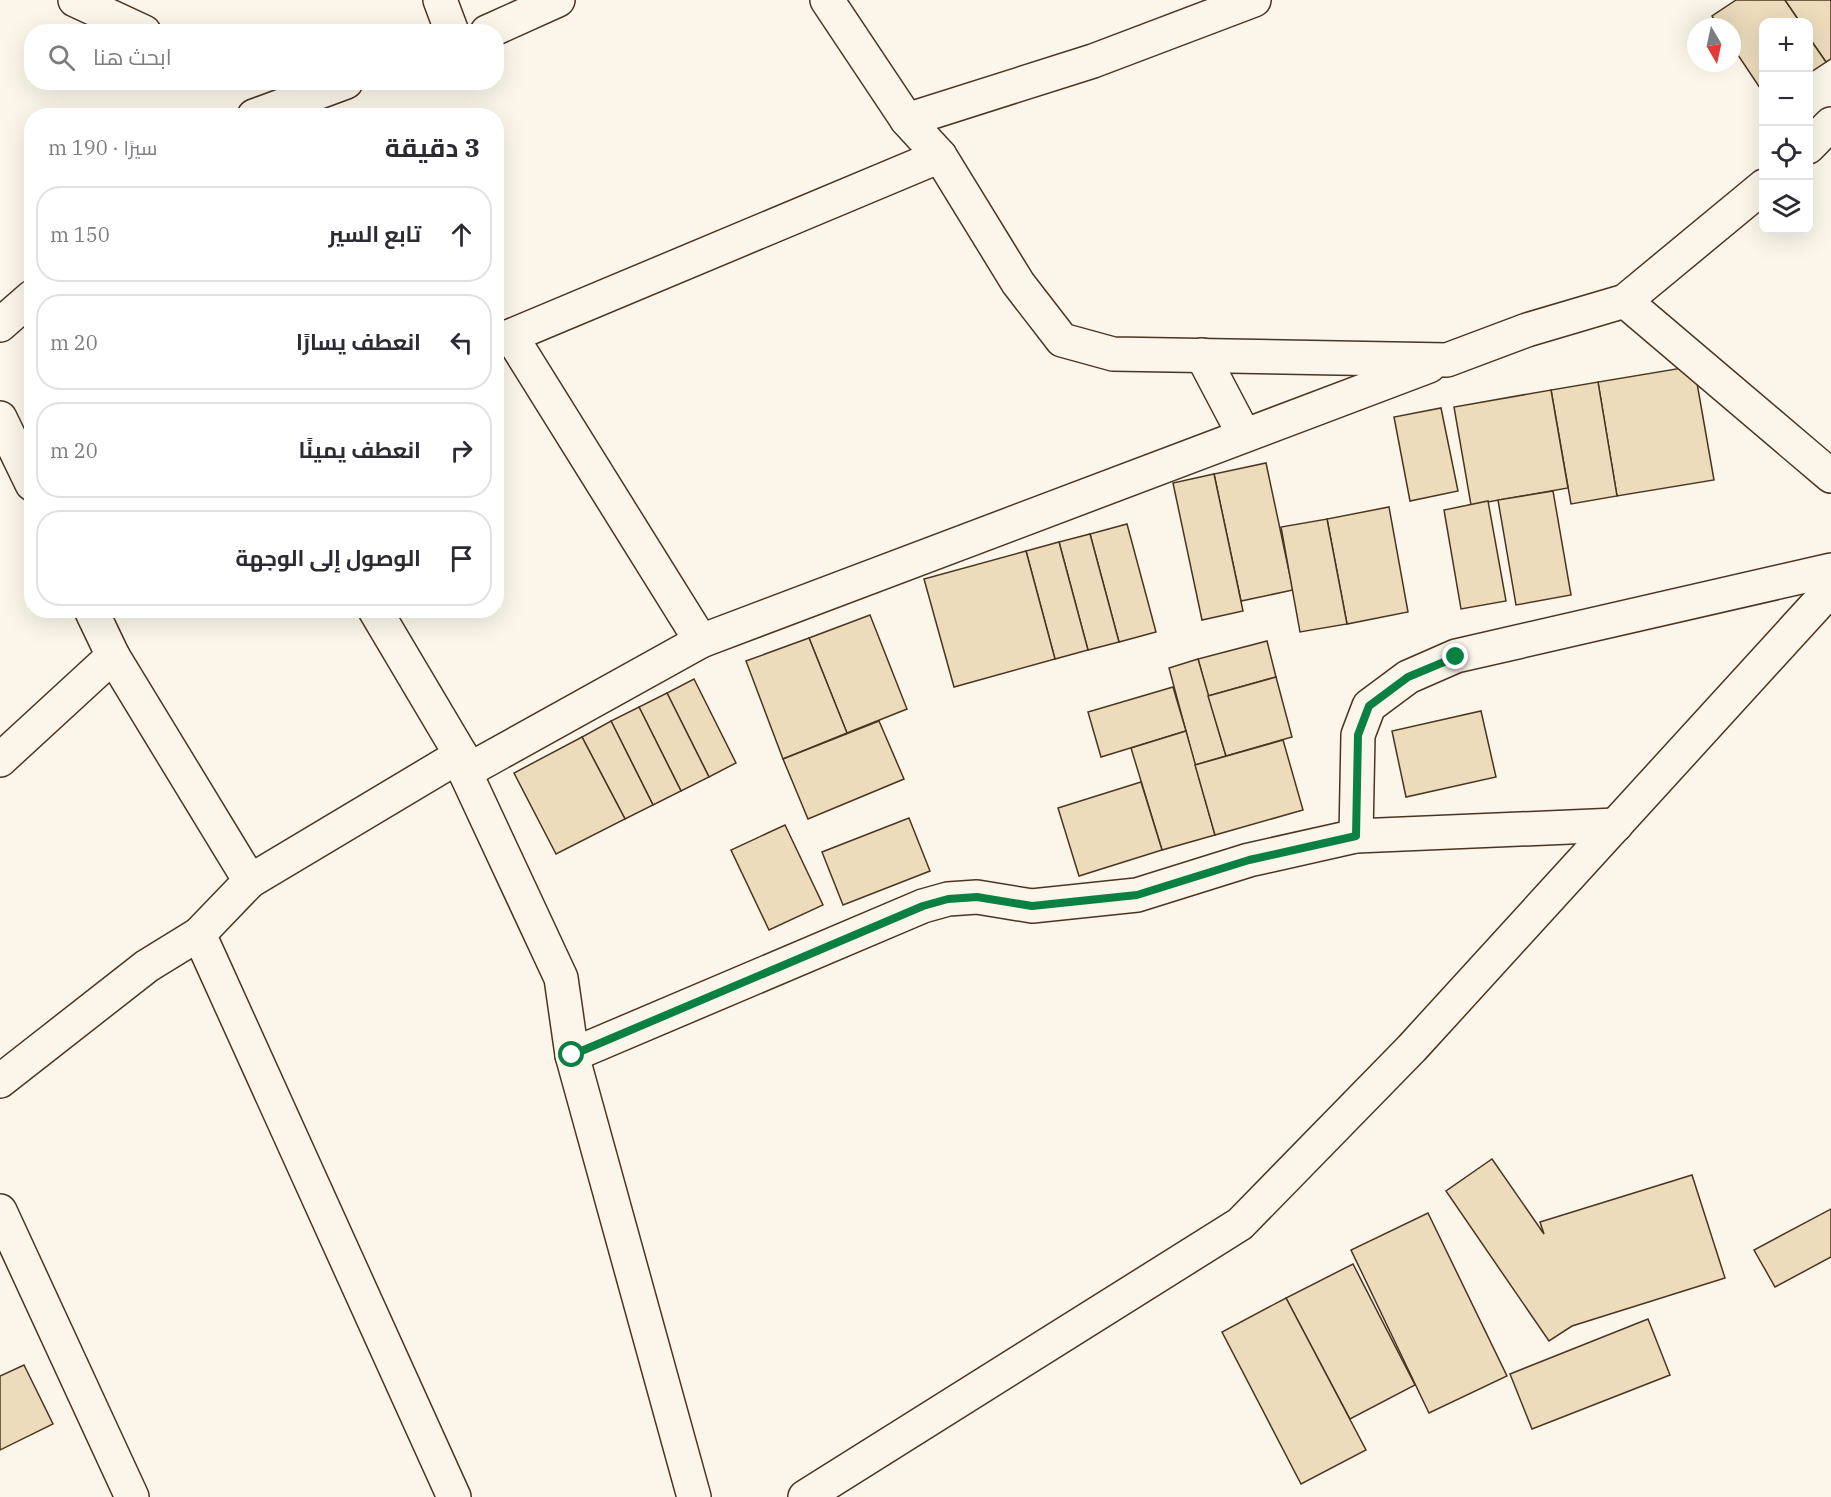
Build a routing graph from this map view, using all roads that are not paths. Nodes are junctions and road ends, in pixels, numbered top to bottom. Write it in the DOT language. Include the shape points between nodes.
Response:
graph roads {
  1 [pos="75,0"];
  2 [pos="440,0"];
  3 [pos="558,0"];
  4 [pos="827,0"];
  5 [pos="1254,0"];
  6 [pos="127,24"];
  7 [pos="449,24"];
  8 [pos="504,24"];
  9 [pos="313,90"];
  10 [pos="272,108"];
  11 [pos="907,120"];
  12 [pos="1831,124"];
  13 [pos="1813,143"];
  14 [pos="940,156"];
  15 [pos="1759,190"];
  16 [pos="1625,302"];
  17 [pos="24,304"];
  18 [pos="0,325"];
  19 [pos="504,339"];
  20 [pos="504,341"];
  21 [pos="1202,355"];
  22 [pos="1447,360"];
  23 [pos="0,418"];
  24 [pos="1244,435"];
  25 [pos="24,468"];
  26 [pos="1831,476"];
  27 [pos="1831,570"];
  28 [pos="1831,589"];
  29 [pos="96,618"];
  30 [pos="380,618"];
  31 [pos="701,641"];
  32 [pos="113,656"];
  33 [pos="0,760"];
  34 [pos="463,764"];
  35 [pos="1616,825"];
  36 [pos="1356,836"];
  37 [pos="250,881"];
  38 [pos="199,934"];
  39 [pos="572,1055"];
  40 [pos="0,1080"];
  41 [pos="0,1210"];
  42 [pos="132,1497"];
  43 [pos="454,1497"];
  44 [pos="694,1497"];
  45 [pos="805,1497"];
  1 -- 6 [label="street"];
  2 -- 7 [label="street"];
  3 -- 8 [label="street"];
  4 -- 11 [label="street"];
  5 -- 11 [label="street" via="1094,61"];
  9 -- 10 [label="street"];
  11 -- 14 [label="street"];
  12 -- 13 [label="street"];
  14 -- 19 [label="street"];
  14 -- 21 [label="street" via="1018,283 1062,340 1113,354"];
  15 -- 16 [label="street"];
  16 -- 22 [label="street" via="1527,330"];
  16 -- 26 [label="street"];
  17 -- 18 [label="street"];
  20 -- 31 [label="street"];
  21 -- 22 [label="street"];
  21 -- 24 [label="street"];
  22 -- 24 [label="street"];
  23 -- 25 [label="street"];
  24 -- 31 [label="street"];
  27 -- 36 [label="street" via="1456,657 1408,677 1369,706 1358,735"];
  28 -- 35 [label="street"];
  29 -- 32 [label="street"];
  30 -- 34 [label="street"];
  31 -- 34 [label="street"];
  32 -- 33 [label="street"];
  32 -- 37 [label="street"];
  34 -- 37 [label="street"];
  34 -- 39 [label="street" via="561,978"];
  35 -- 36 [label="street"];
  35 -- 45 [label="street" via="1412,1048 1240,1224"];
  36 -- 39 [label="street" via="1249,860 1137,895 1032,906 977,897 948,899 923,906"];
  37 -- 38 [label="street"];
  38 -- 40 [label="street" via="147,966"];
  38 -- 43 [label="street"];
  39 -- 44 [label="street"];
  41 -- 42 [label="street"];
}
